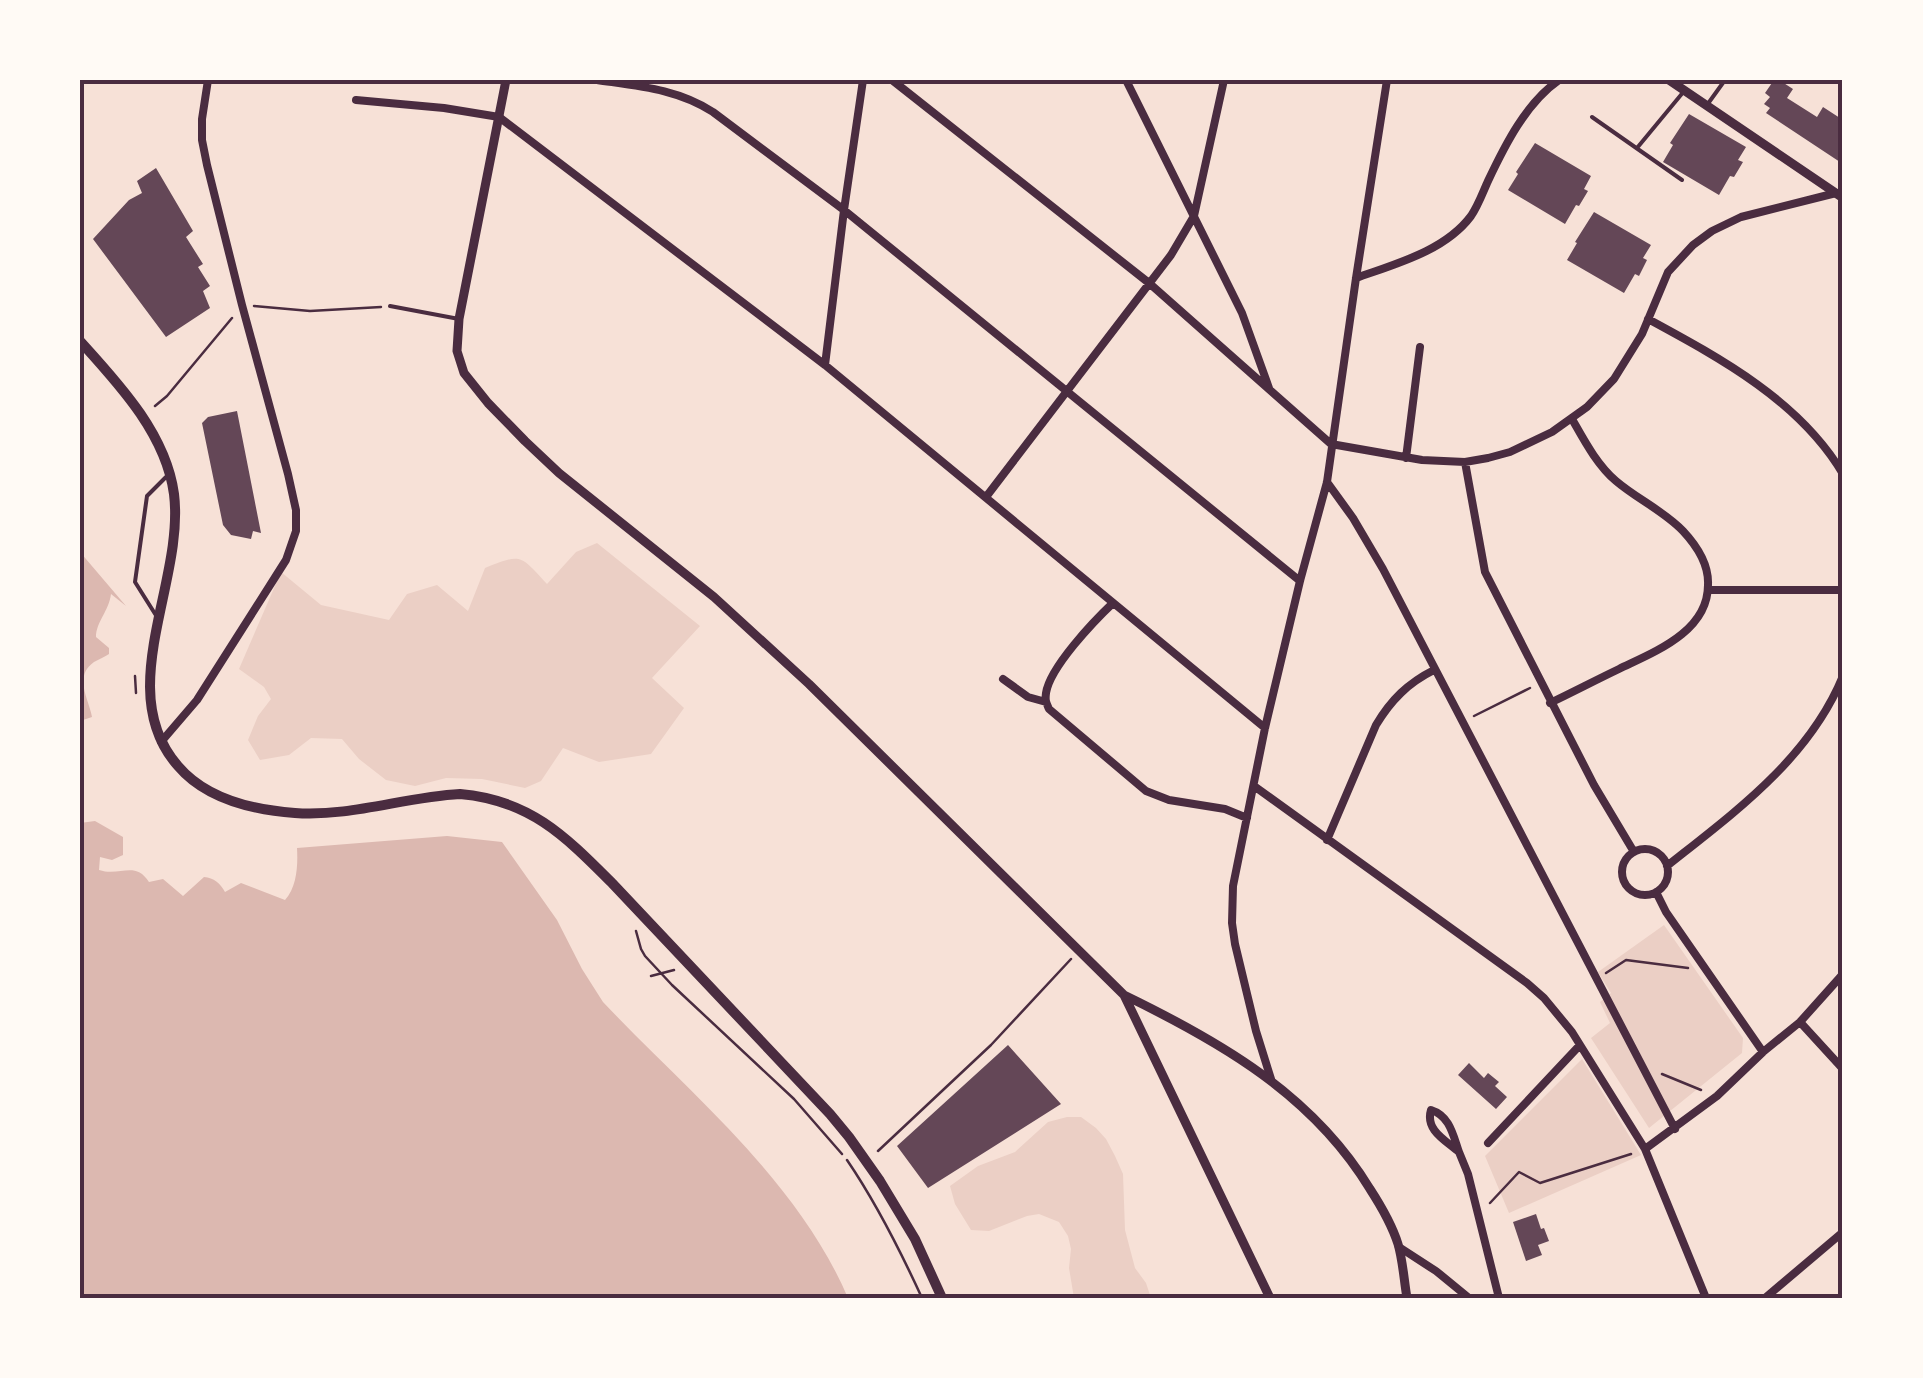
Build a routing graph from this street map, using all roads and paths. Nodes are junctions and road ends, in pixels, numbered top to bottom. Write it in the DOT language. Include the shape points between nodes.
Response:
graph roads {
  1 [pos="208,80"];
  2 [pos="506,80"];
  3 [pos="597,80"];
  4 [pos="863,80"];
  5 [pos="892,80"];
  6 [pos="1126,80"];
  7 [pos="1224,80"];
  8 [pos="1388,80"];
  9 [pos="1559,80"];
  10 [pos="1669,80"];
  11 [pos="1724,80"];
  12 [pos="1684,90"];
  13 [pos="356,100"];
  14 [pos="1707,105"];
  15 [pos="500,116"];
  16 [pos="1592,116"];
  17 [pos="1637,148"];
  18 [pos="1682,180"];
  19 [pos="1840,195"];
  20 [pos="844,210"];
  21 [pos="1194,216"];
  22 [pos="1356,278"];
  23 [pos="1150,283"];
  24 [pos="242,305"];
  25 [pos="390,306"];
  26 [pos="460,319"];
  27 [pos="1648,319"];
  28 [pos="80,341"];
  29 [pos="1420,348"];
  30 [pos="825,365"];
  31 [pos="1270,390"];
  32 [pos="1067,391"];
  33 [pos="142,416"];
  34 [pos="1572,419"];
  35 [pos="1332,444"];
  36 [pos="1406,458"];
  37 [pos="1465,462"];
  38 [pos="170,474"];
  39 [pos="1843,474"];
  40 [pos="1327,482"];
  41 [pos="986,498"];
  42 [pos="1300,581"];
  43 [pos="1708,590"];
  44 [pos="1843,590"];
  45 [pos="1113,603"];
  46 [pos="159,620"];
  47 [pos="136,670"];
  48 [pos="1434,670"];
  49 [pos="1843,676"];
  50 [pos="1003,680"];
  51 [pos="1540,683"];
  52 [pos="1046,702"];
  53 [pos="1550,703"];
  54 [pos="137,706"];
  55 [pos="1461,722"];
  56 [pos="1265,728"];
  57 [pos="161,742"];
  58 [pos="1254,786"];
  59 [pos="1247,818"];
  60 [pos="1327,840"];
  61 [pos="1634,852"];
  62 [pos="1667,866"];
  63 [pos="1656,892"];
  64 [pos="636,930"];
  65 [pos="1078,950"];
  66 [pos="690,966"];
  67 [pos="1706,970"];
  68 [pos="661,973"];
  69 [pos="1843,974"];
  70 [pos="652,976"];
  71 [pos="1596,979"];
  72 [pos="1124,996"];
  73 [pos="1800,1022"];
  74 [pos="1580,1045"];
  75 [pos="1763,1052"];
  76 [pos="1843,1069"];
  77 [pos="1660,1073"];
  78 [pos="1271,1080"];
  79 [pos="1716,1096"];
  80 [pos="1675,1130"];
  81 [pos="1488,1143"];
  82 [pos="1645,1150"];
  83 [pos="1459,1152"];
  84 [pos="866,1162"];
  85 [pos="1479,1215"];
  86 [pos="1843,1232"];
  87 [pos="1399,1247"];
  88 [pos="922,1298"];
  89 [pos="942,1298"];
  90 [pos="1270,1298"];
  91 [pos="1407,1298"];
  92 [pos="1469,1298"];
  93 [pos="1500,1298"];
  94 [pos="1706,1298"];
  95 [pos="1766,1298"];
  1 -- 24 [label="street" via="202,140"];
  2 -- 15 [label="street"];
  3 -- 20 [label="street" via="703,105"];
  4 -- 20 [label="street"];
  5 -- 23 [label="street"];
  6 -- 21 [label="street"];
  7 -- 21 [label="street"];
  8 -- 22 [label="street"];
  9 -- 22 [label="street" via="1534,102 1471,216 1452,235"];
  10 -- 12 [label="street"];
  11 -- 14 [label="lane"];
  12 -- 14 [label="street"];
  12 -- 17 [label="lane"];
  13 -- 15 [label="street"];
  14 -- 19 [label="street"];
  15 -- 26 [label="street"];
  15 -- 30 [label="street"];
  16 -- 17 [label="lane"];
  17 -- 18 [label="lane"];
  19 -- 27 [label="street" via="1741,217 1712,231 1668,272"];
  20 -- 30 [label="street"];
  20 -- 32 [label="street"];
  21 -- 23 [label="street"];
  21 -- 31 [label="street" via="1242,313"];
  22 -- 35 [label="street"];
  23 -- 31 [label="street"];
  23 -- 32 [label="street"];
  24 -- 25 [label="path" via="310,311"];
  24 -- 33 [label="path" via="167,396"];
  24 -- 57 [label="street" via="288,474 296,530 286,560 207,684"];
  25 -- 26 [label="lane"];
  26 -- 65 [label="street" via="457,351 464,373 525,441 810,684"];
  27 -- 34 [label="street" via="1614,378"];
  27 -- 39 [label="street" via="1757,384 1798,418"];
  28 -- 33 [label="main road"];
  29 -- 36 [label="street"];
  30 -- 41 [label="street"];
  31 -- 35 [label="street"];
  32 -- 41 [label="street"];
  32 -- 42 [label="street"];
  33 -- 38 [label="main road"];
  34 -- 37 [label="street" via="1521,447"];
  34 -- 43 [label="street" via="1613,478 1682,530 1706,568"];
  35 -- 36 [label="street"];
  35 -- 40 [label="street"];
  36 -- 37 [label="street"];
  37 -- 51 [label="street" via="1484,572"];
  38 -- 46 [label="main road" via="175,525"];
  38 -- 46 [label="lane" via="147,496 135,582"];
  40 -- 42 [label="street"];
  40 -- 48 [label="street" via="1383,569"];
  41 -- 45 [label="street"];
  42 -- 56 [label="street"];
  43 -- 44 [label="street"];
  43 -- 53 [label="street" via="1697,620 1676,640"];
  45 -- 52 [label="street" via="1053,674"];
  45 -- 56 [label="street"];
  46 -- 57 [label="main road" via="150,696"];
  47 -- 54 [label="path"];
  48 -- 55 [label="street"];
  48 -- 60 [label="street" via="1384,711"];
  49 -- 62 [label="street" via="1798,752"];
  50 -- 52 [label="street"];
  51 -- 53 [label="street"];
  51 -- 55 [label="path"];
  52 -- 59 [label="street" via="1146,791"];
  53 -- 61 [label="street"];
  55 -- 71 [label="street"];
  56 -- 58 [label="street"];
  57 -- 66 [label="main road" via="208,791 270,810 324,814 460,794 513,804 575,846"];
  58 -- 59 [label="street"];
  58 -- 60 [label="street"];
  59 -- 78 [label="street" via="1232,923"];
  60 -- 74 [label="street" via="1527,983"];
  61 -- 62 [label="street" via="1654,851"];
  61 -- 63 [label="street" via="1624,862 1625,883 1642,895"];
  62 -- 63 [label="street"];
  63 -- 67 [label="street"];
  64 -- 68 [label="path"];
  65 -- 72 [label="street"];
  65 -- 84 [label="path" via="992,1045"];
  66 -- 68 [label="path"];
  66 -- 84 [label="main road" via="830,1114"];
  67 -- 71 [label="path" via="1626,960"];
  67 -- 75 [label="street"];
  68 -- 70 [label="path"];
  68 -- 88 [label="path" via="794,1098 842,1154"];
  69 -- 73 [label="street"];
  71 -- 80 [label="street"];
  72 -- 78 [label="street" via="1188,1026"];
  72 -- 90 [label="street"];
  73 -- 75 [label="street"];
  73 -- 76 [label="street"];
  74 -- 81 [label="street"];
  74 -- 82 [label="street"];
  75 -- 79 [label="street"];
  77 -- 79 [label="path"];
  78 -- 87 [label="street" via="1341,1146"];
  79 -- 80 [label="street"];
  80 -- 82 [label="street"];
  82 -- 85 [label="path" via="1540,1184 1519,1172"];
  82 -- 94 [label="street"];
  83 -- 83 [label="street" via="1430,1127 1431,1110 1446,1119"];
  83 -- 85 [label="street"];
  84 -- 89 [label="main road" via="916,1239"];
  85 -- 93 [label="street"];
  86 -- 95 [label="street"];
  87 -- 91 [label="street"];
  87 -- 92 [label="street"];
}
